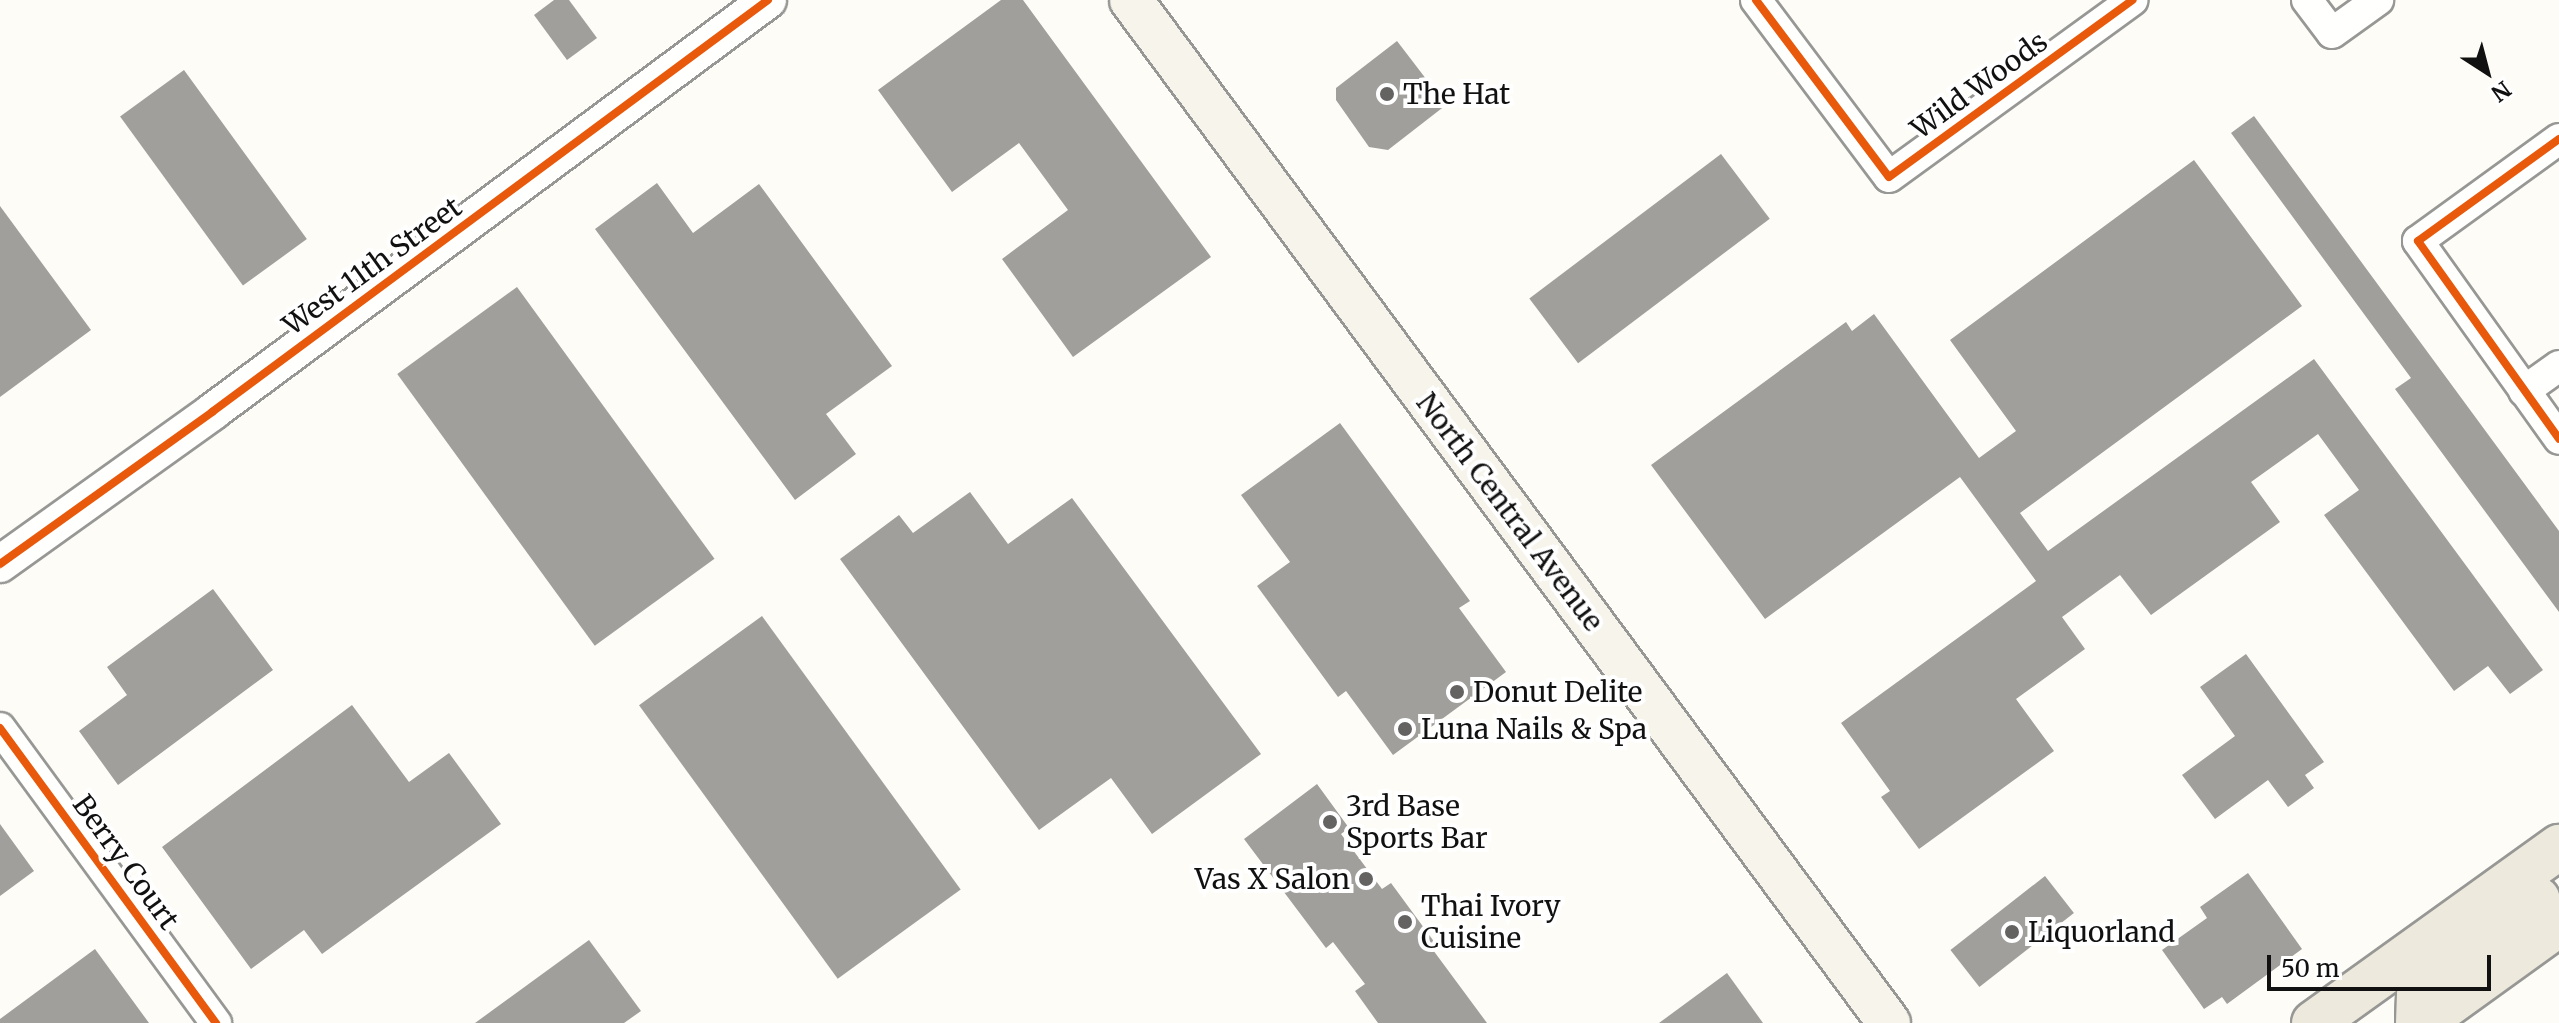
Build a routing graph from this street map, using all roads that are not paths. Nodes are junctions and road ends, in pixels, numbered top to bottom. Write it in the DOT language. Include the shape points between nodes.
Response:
graph roads {
  1 [pos="768,0"];
  2 [pos="1131,0"];
  3 [pos="2133,0"];
  4 [pos="2307,0"];
  5 [pos="2378,0"];
  6 [pos="1767,4"];
  7 [pos="2559,139"];
  8 [pos="2559,366"];
  9 [pos="2524,391"];
  10 [pos="2559,439"];
  11 [pos="0,564"];
  12 [pos="0,728"];
  13 [pos="2559,848"];
  14 [pos="2559,878"];
  15 [pos="2559,924"];
  16 [pos="216,1023"];
  17 [pos="1889,1023"];
  18 [pos="2314,1023"];
  19 [pos="2419,1023"];
  1 -- 11 [label="street, West 11th Street"];
  2 -- 17 [label="main road, North Central Avenue"];
  3 -- 6 [label="street, Wild Woods" via="1889,177"];
  4 -- 5 [label="street" via="2332,33"];
  7 -- 9 [label="street" via="2418,241"];
  8 -- 9 [label="street"];
  9 -- 10 [label="street"];
  12 -- 16 [label="street, Berry Court"];
  13 -- 18 [label="main road"];
  14 -- 19 [label="main road" via="2425,984 2419,995"];
  15 -- 19 [label="main road"];
}
